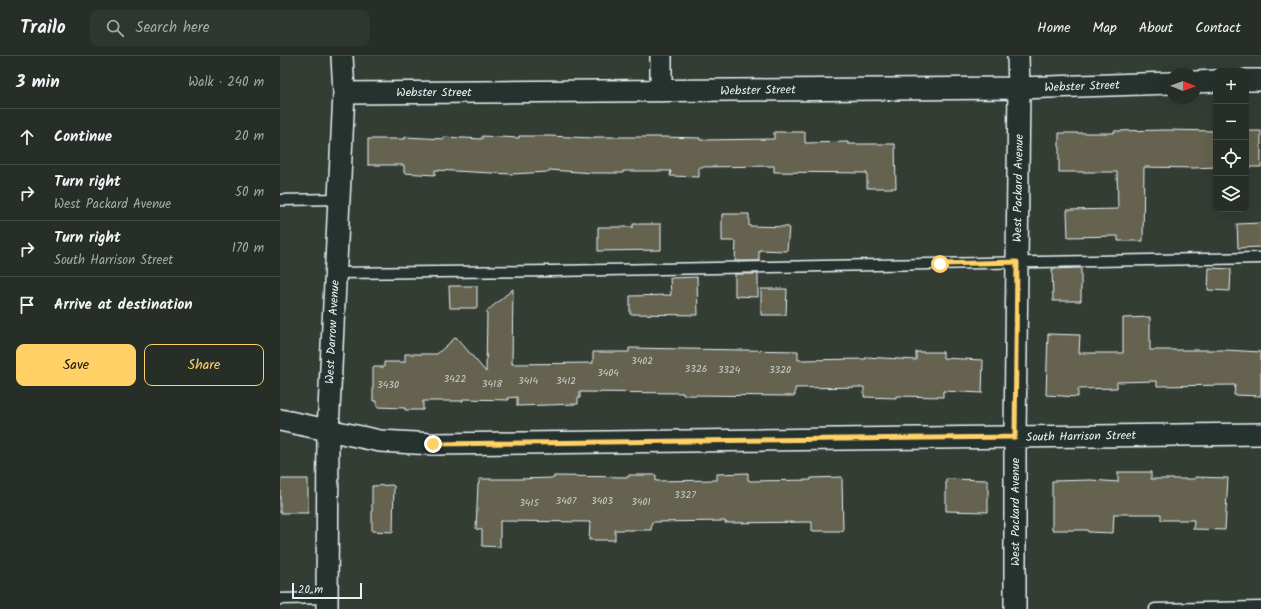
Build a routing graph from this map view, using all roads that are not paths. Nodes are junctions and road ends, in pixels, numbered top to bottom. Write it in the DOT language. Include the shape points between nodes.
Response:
graph roads {
  1 [pos="342,56"];
  2 [pos="661,56"];
  3 [pos="1018,56"];
  4 [pos="1249,80"];
  5 [pos="1261,80"];
  6 [pos="1213,81"];
  7 [pos="1201,82"];
  8 [pos="1165,83"];
  9 [pos="1019,88"];
  10 [pos="661,91"];
  11 [pos="344,93"];
  12 [pos="339,198"];
  13 [pos="280,200"];
  14 [pos="1261,258"];
  15 [pos="1017,262"];
  16 [pos="335,273"];
  17 [pos="280,420"];
  18 [pos="328,431"];
  19 [pos="1261,434"];
  20 [pos="1015,437"];
  21 [pos="280,599"];
  22 [pos="327,604"];
  23 [pos="1261,607"];
  24 [pos="1015,609"];
  25 [pos="1155,609"];
  1 -- 11 [label="street, West Darrow Avenue"];
  2 -- 10 [label="street"];
  3 -- 9 [label="street, West Packard Avenue"];
  4 -- 5 [label="street"];
  6 -- 7 [label="street"];
  8 -- 9 [label="street, Webster Street"];
  9 -- 10 [label="street, Webster Street"];
  9 -- 15 [label="street, West Packard Avenue"];
  10 -- 11 [label="street, Webster Street"];
  11 -- 12 [label="street, West Darrow Avenue"];
  12 -- 13 [label="lane"];
  12 -- 16 [label="street, West Darrow Avenue"];
  14 -- 15 [label="lane"];
  15 -- 16 [label="lane"];
  15 -- 20 [label="street, West Packard Avenue"];
  16 -- 18 [label="street, West Darrow Avenue"];
  17 -- 18 [label="street, South Harrison Street"];
  18 -- 20 [label="street, South Harrison Street" via="380,441 433,444"];
  18 -- 22 [label="street, West Darrow Avenue"];
  19 -- 20 [label="street, South Harrison Street"];
  20 -- 24 [label="street, West Packard Avenue"];
  21 -- 22 [label="lane"];
  23 -- 25 [label="lane"];
}
